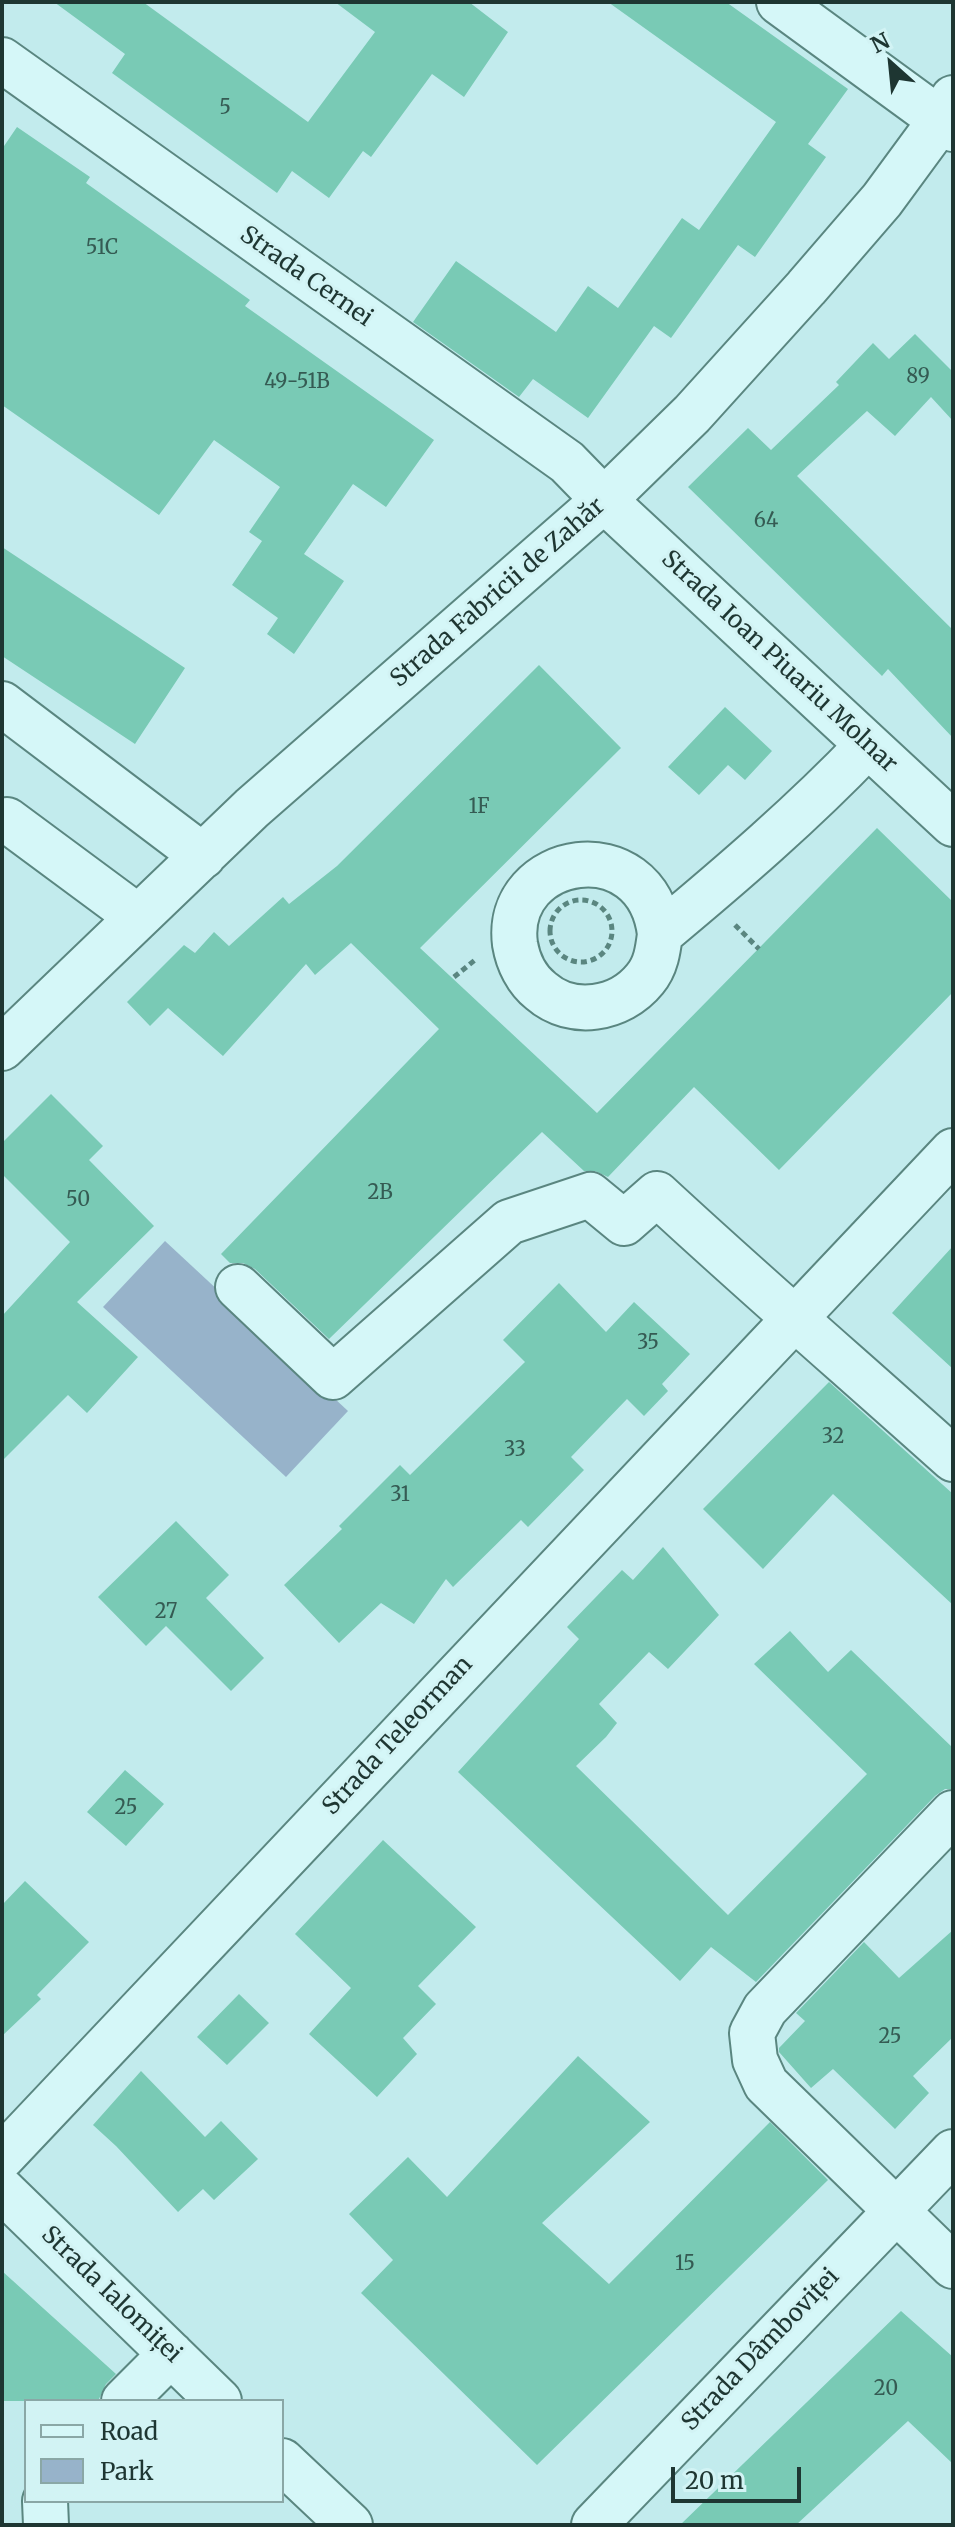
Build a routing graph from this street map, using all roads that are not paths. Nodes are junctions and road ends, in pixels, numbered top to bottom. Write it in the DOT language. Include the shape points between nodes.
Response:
graph roads {
  1 [pos="779,2"];
  2 [pos="2,60"];
  3 [pos="949,116"];
  4 [pos="604,500"];
  5 [pos="2,704"];
  6 [pos="867,746"];
  7 [pos="7,820"];
  8 [pos="953,824"];
  9 [pos="203,856"];
  10 [pos="138,917"];
  11 [pos="660,934"];
  12 [pos="2,1048"];
  13 [pos="953,1151"];
  14 [pos="238,1287"];
  15 [pos="794,1316"];
  16 [pos="953,1459"];
  17 [pos="953,1813"];
  18 [pos="953,2152"];
  19 [pos="2,2157"];
  20 [pos="2,2190"];
  21 [pos="895,2210"];
  22 [pos="953,2266"];
  23 [pos="171,2354"];
  24 [pos="126,2399"];
  25 [pos="217,2399"];
  26 [pos="284,2463"];
  27 [pos="45,2503"];
  28 [pos="46,2525"];
  29 [pos="350,2525"];
  30 [pos="594,2525"];
  1 -- 3 [label="street"];
  2 -- 4 [label="street, Strada Cernei" via="567,462"];
  3 -- 4 [label="street, Strada Fabricii de Zahăr" via="806,288 692,414"];
  4 -- 6 [label="street, Strada Ioan Piuariu Molnar"];
  4 -- 9 [label="street, Strada Fabricii de Zahăr"];
  5 -- 9 [label="street"];
  6 -- 8 [label="street, Strada Ioan Piuariu Molnar"];
  6 -- 11 [label="street"];
  7 -- 10 [label="street"];
  9 -- 10 [label="street, Strada Fabricii de Zahăr"];
  10 -- 12 [label="street, Strada Fabricii de Zahăr"];
  13 -- 15 [label="street, Strada Teleorman"];
  14 -- 15 [label="street" via="333,1377 509,1222 590,1195 624,1223 657,1194"];
  15 -- 16 [label="street"];
  15 -- 19 [label="street, Strada Teleorman"];
  17 -- 21 [label="street" via="765,2009 752,2033 755,2060 766,2084"];
  18 -- 21 [label="street, Strada Dâmboviței"];
  20 -- 23 [label="street, Strada Ialomiței"];
  21 -- 22 [label="street"];
  21 -- 30 [label="street, Strada Dâmboviței"];
  23 -- 24 [label="street"];
  23 -- 25 [label="street, Strada Ialomiței"];
  26 -- 29 [label="street"];
  27 -- 28 [label="street"];
}
